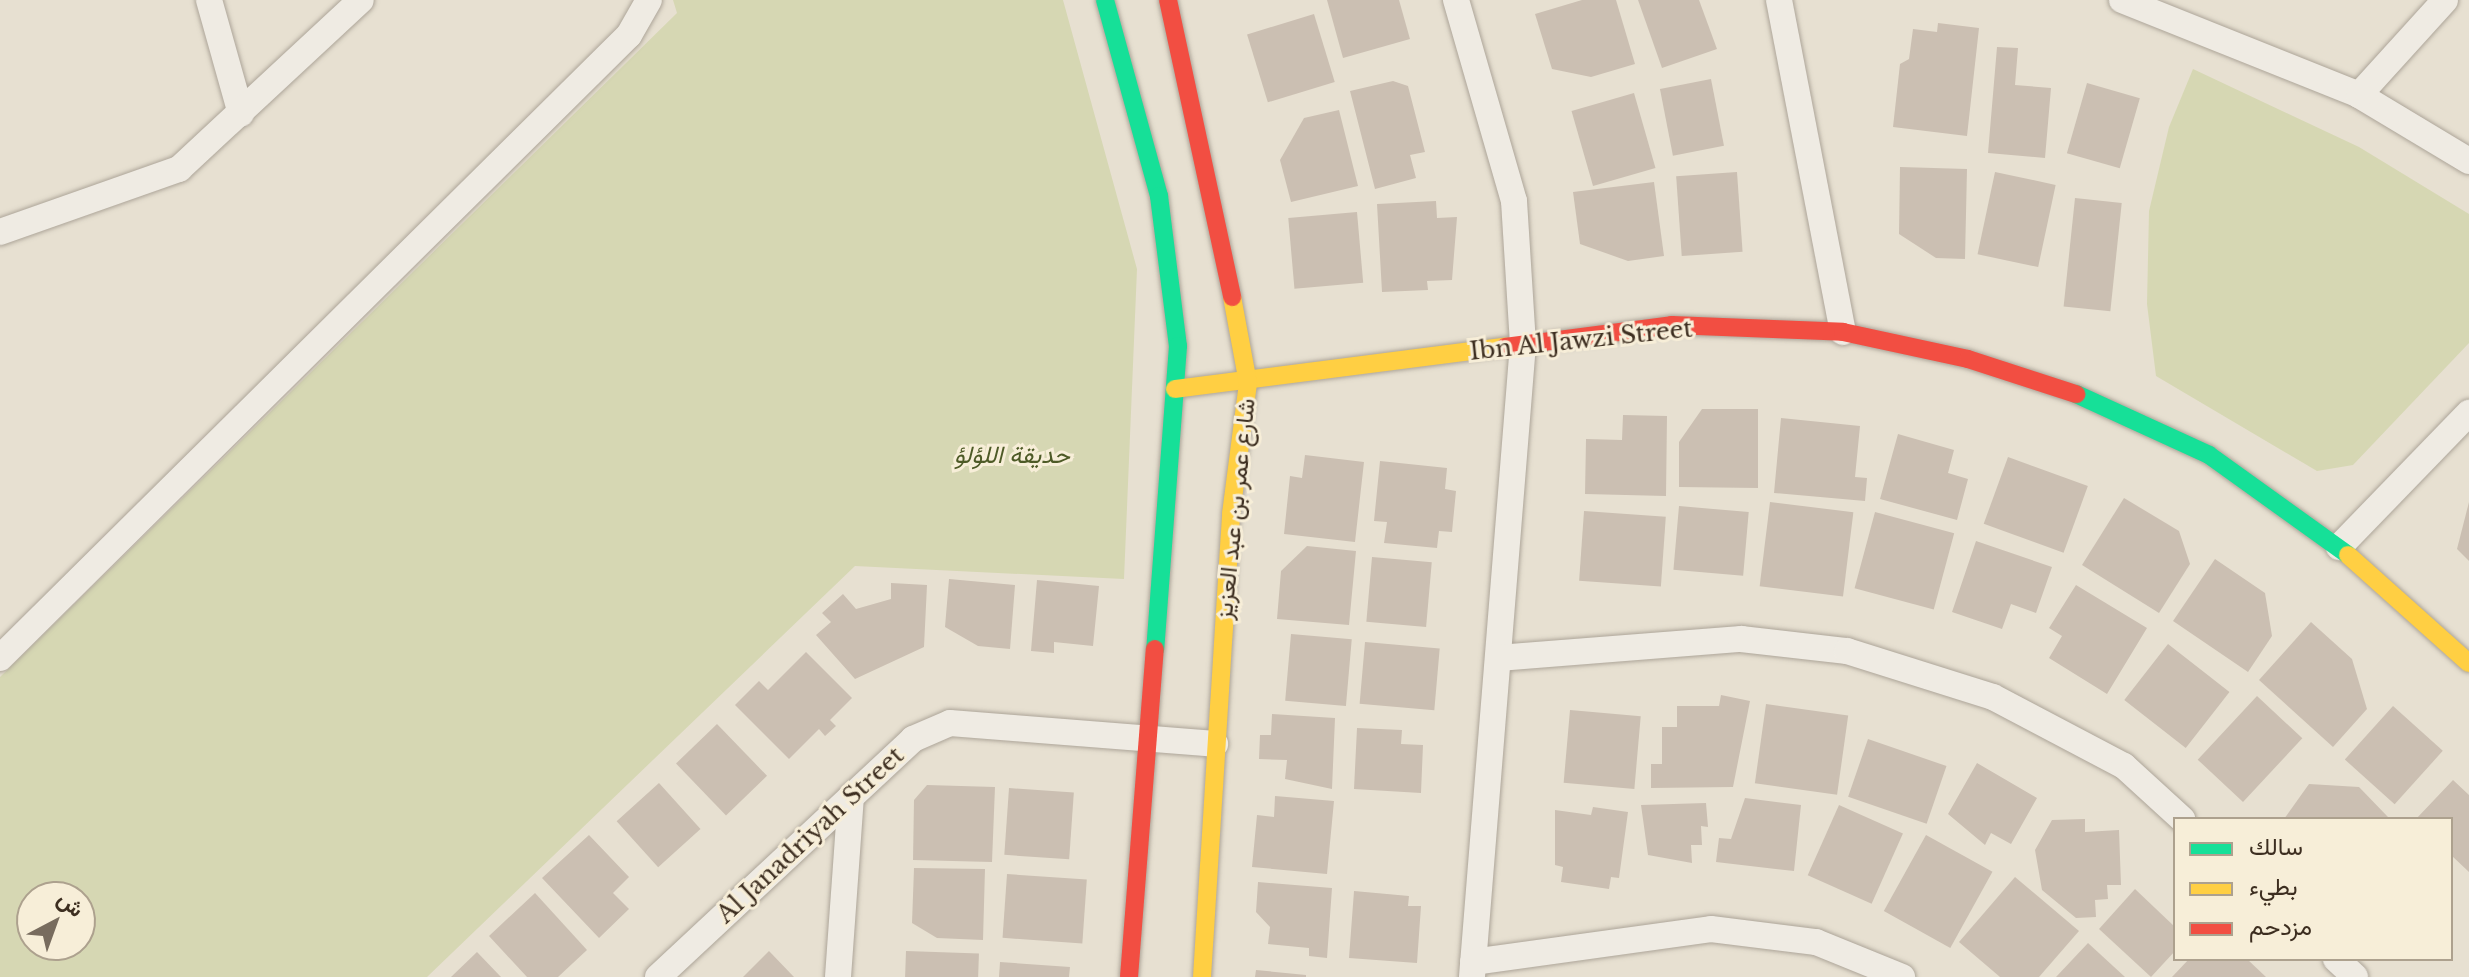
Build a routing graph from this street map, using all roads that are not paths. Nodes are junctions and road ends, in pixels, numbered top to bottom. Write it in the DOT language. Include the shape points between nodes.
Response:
graph roads {
  1 [pos="209,0"];
  2 [pos="361,0"];
  3 [pos="649,0"];
  4 [pos="1105,0"];
  5 [pos="1168,0"];
  6 [pos="1456,0"];
  7 [pos="1779,0"];
  8 [pos="2122,0"];
  9 [pos="2445,0"];
  10 [pos="2359,95"];
  11 [pos="241,114"];
  12 [pos="2469,161"];
  13 [pos="0,232"];
  14 [pos="1843,332"];
  15 [pos="1523,344"];
  16 [pos="1248,383"];
  17 [pos="1175,389"];
  18 [pos="2469,413"];
  19 [pos="2339,547"];
  20 [pos="0,658"];
  21 [pos="1498,658"];
  22 [pos="2469,663"];
  23 [pos="1147,738"];
  24 [pos="1215,744"];
  25 [pos="851,796"];
  26 [pos="2180,817"];
  27 [pos="2338,961"];
  28 [pos="1473,970"];
  29 [pos="658,977"];
  30 [pos="838,977"];
  31 [pos="1129,977"];
  32 [pos="1202,977"];
  33 [pos="1902,977"];
  34 [pos="2355,977"];
  1 -- 11 [label="street"];
  2 -- 11 [label="street"];
  3 -- 20 [label="street" via="629,35"];
  4 -- 17 [label="street" via="1159,196 1178,346"];
  5 -- 16 [label="street, شارع عمر بن عبد العزيز" via="1192,90"];
  6 -- 15 [label="street" via="1514,201"];
  7 -- 14 [label="street"];
  8 -- 10 [label="street"];
  9 -- 10 [label="street"];
  10 -- 12 [label="street"];
  11 -- 13 [label="street" via="179,169 147,186"];
  14 -- 15 [label="street, Ibn Al Jawzi Street" via="1672,325"];
  14 -- 19 [label="street, Ibn Al Jawzi Street" via="1968,359 2104,403 2209,455"];
  15 -- 16 [label="street, Ibn Al Jawzi Street"];
  15 -- 21 [label="street"];
  16 -- 17 [label="street, Ibn Al Jawzi Street"];
  16 -- 24 [label="street, شارع عمر بن عبد العزيز"];
  17 -- 23 [label="street"];
  18 -- 19 [label="street"];
  19 -- 22 [label="street, Ibn Al Jawzi Street"];
  21 -- 26 [label="street" via="1741,639 1847,651 1993,697 2124,766"];
  21 -- 28 [label="street"];
  23 -- 24 [label="street, Al Janadriyah Street"];
  23 -- 25 [label="street, Al Janadriyah Street" via="950,723 913,739"];
  23 -- 31 [label="street"];
  24 -- 32 [label="street, شارع عمر بن عبد العزيز"];
  25 -- 29 [label="street, Al Janadriyah Street"];
  25 -- 30 [label="street"];
  27 -- 34 [label="street"];
  28 -- 33 [label="street" via="1711,929 1816,942"];
}
